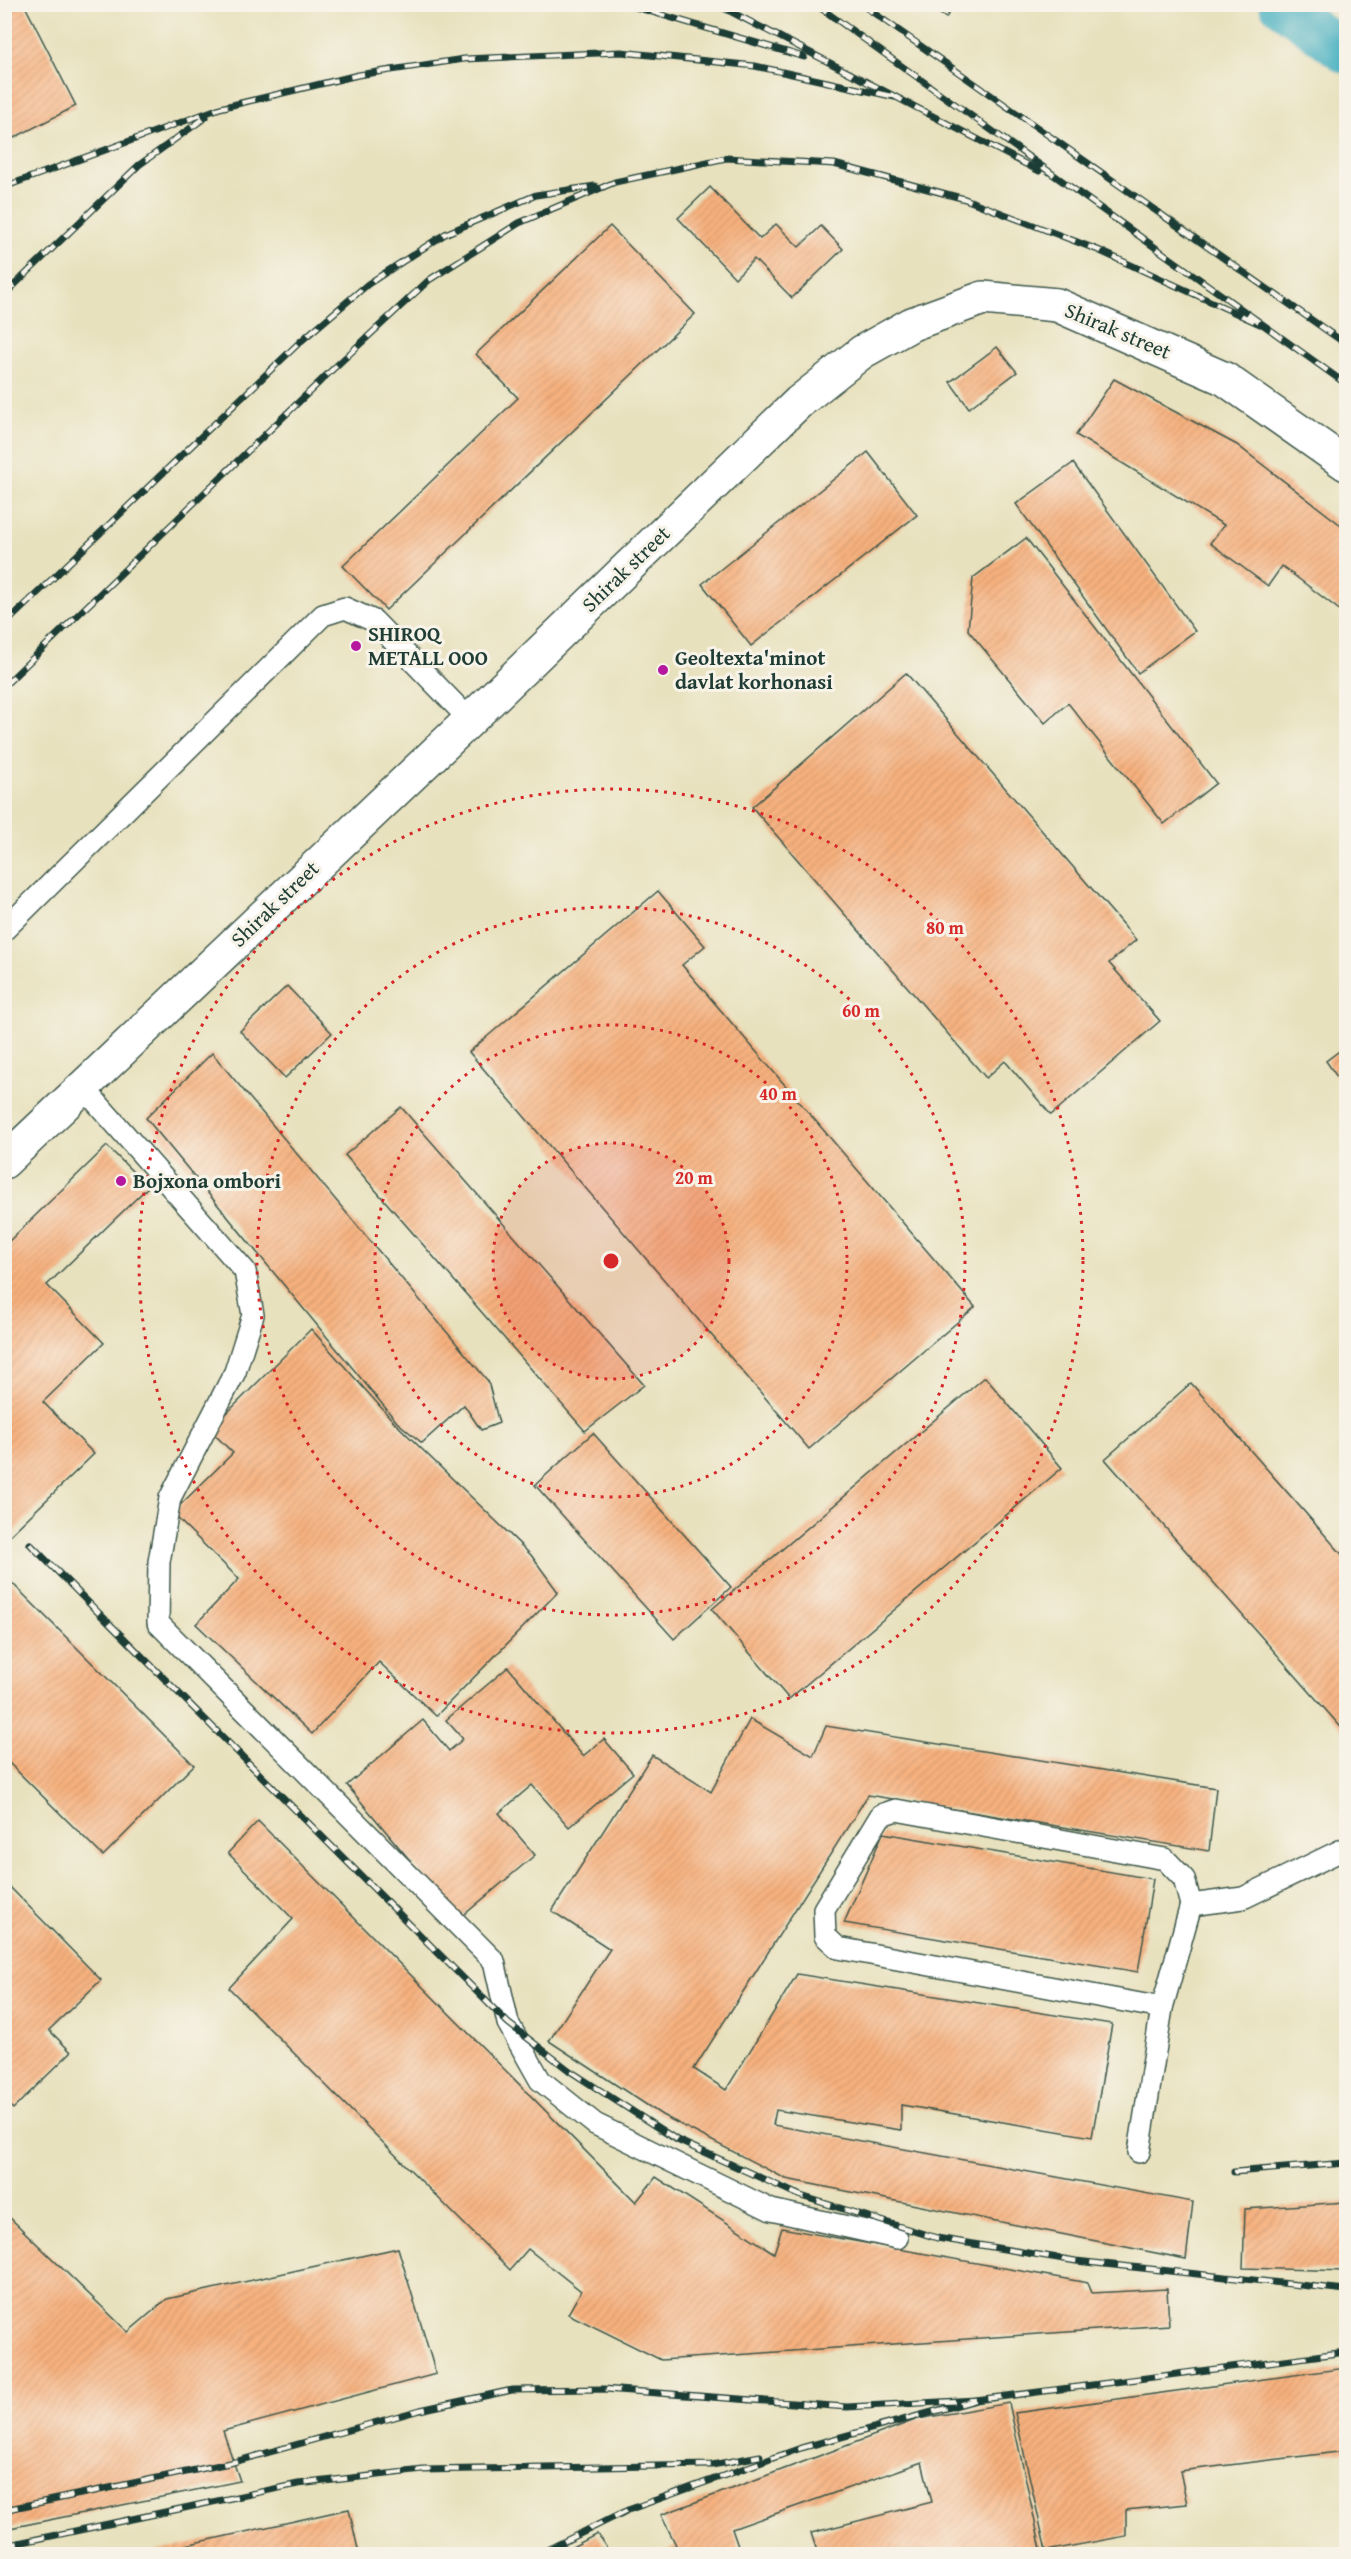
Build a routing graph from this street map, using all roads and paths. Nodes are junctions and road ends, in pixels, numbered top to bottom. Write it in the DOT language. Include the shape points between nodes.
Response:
graph roads {
  1 [pos="1347,464"];
  2 [pos="470,720"];
  3 [pos="4,930"];
  4 [pos="83,1087"];
  5 [pos="4,1162"];
  6 [pos="1347,1848"];
  7 [pos="1191,1905"];
  8 [pos="1162,2008"];
  9 [pos="1139,2152"];
  10 [pos="897,2238"];
  1 -- 2 [label="street, Shirak street" via="1225,379 1136,338 1057,305 983,298 912,324 861,352 799,402"];
  2 -- 3 [label="lane" via="374,621 345,608 323,615"];
  2 -- 4 [label="street, Shirak street"];
  4 -- 5 [label="street, Shirak street"];
  4 -- 10 [label="lane" via="245,1270 253,1315 235,1372 170,1498 159,1562 158,1623 494,1961 508,2023 540,2080 595,2124 771,2210"];
  6 -- 7 [label="lane" via="1243,1898"];
  7 -- 8 [label="lane"];
  7 -- 8 [label="lane" via="1184,1879 1166,1859 896,1810 881,1815 824,1909 825,1936 838,1948"];
  8 -- 9 [label="lane"];
}
